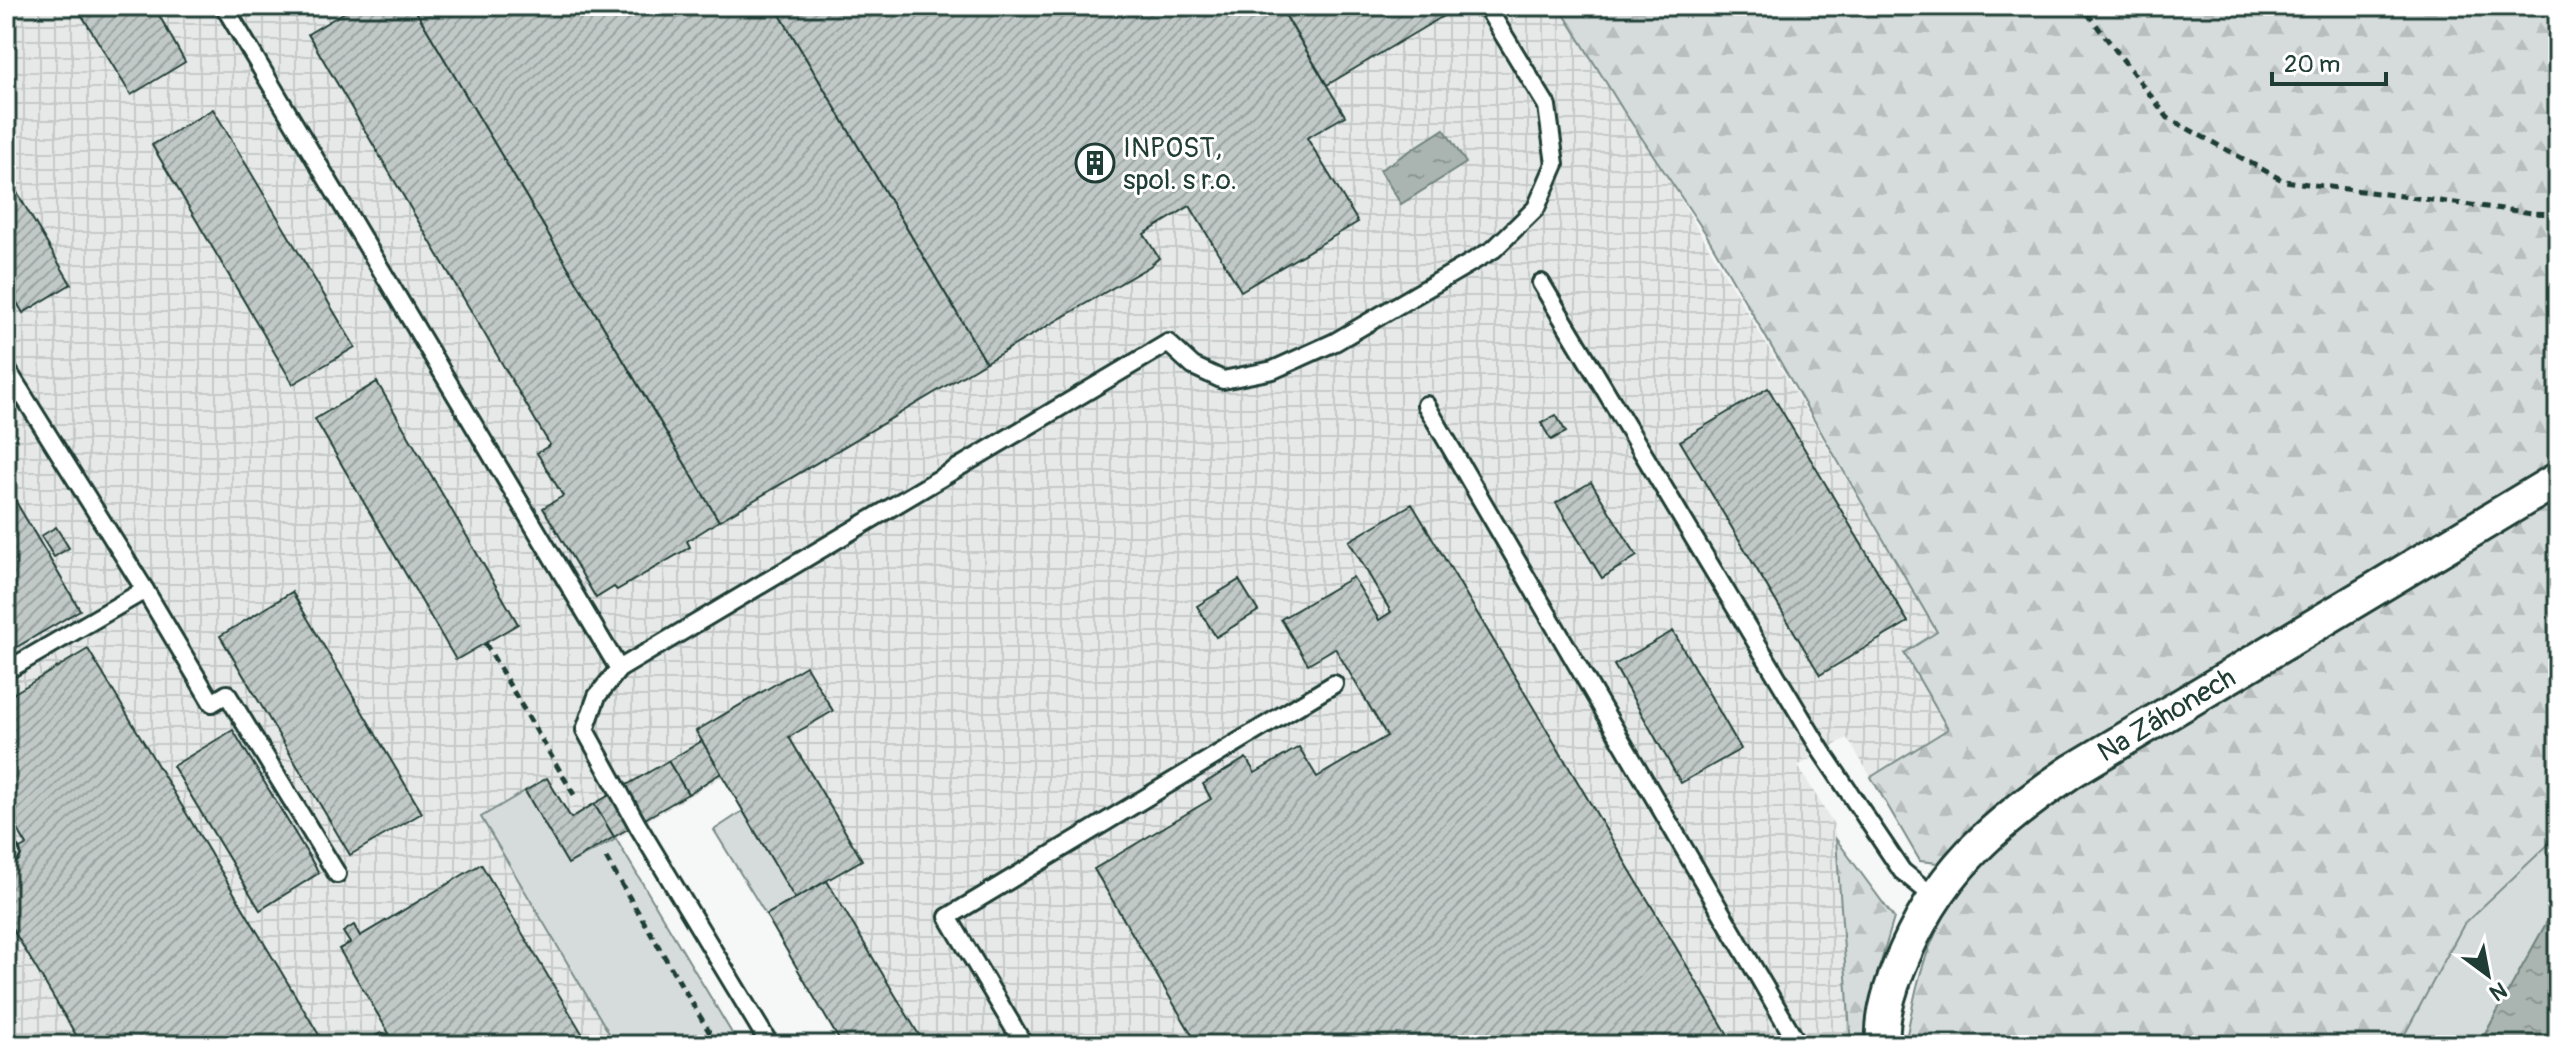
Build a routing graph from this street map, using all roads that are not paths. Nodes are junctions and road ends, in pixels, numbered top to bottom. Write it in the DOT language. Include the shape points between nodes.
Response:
graph roads {
  1 [pos="224,6"];
  2 [pos="1486,6"];
  3 [pos="1541,283"];
  4 [pos="6,368"];
  5 [pos="21,392"];
  6 [pos="6,401"];
  7 [pos="1426,405"];
  8 [pos="2558,479"];
  9 [pos="145,590"];
  10 [pos="619,669"];
  11 [pos="6,671"];
  12 [pos="1334,684"];
  13 [pos="337,874"];
  14 [pos="1934,897"];
  15 [pos="770,1045"];
  16 [pos="1024,1045"];
  17 [pos="1796,1045"];
  18 [pos="1883,1045"];
  1 -- 10 [label="lane"];
  2 -- 10 [label="lane" via="1547,106 1555,164 1536,208 1494,249 1335,342 1273,370 1223,380 1193,366 1168,343"];
  3 -- 14 [label="lane" via="1822,752 1902,871"];
  4 -- 5 [label="lane"];
  5 -- 6 [label="lane"];
  5 -- 9 [label="lane"];
  7 -- 17 [label="lane"];
  8 -- 14 [label="street, Na Záhonech" via="2063,777 2018,808"];
  9 -- 11 [label="lane"];
  9 -- 13 [label="lane" via="212,703 227,694"];
  10 -- 15 [label="lane" via="597,696 585,730"];
  12 -- 16 [label="lane" via="948,917"];
  14 -- 18 [label="street, Na Záhonech" via="1896,974 1886,1006"];
}
